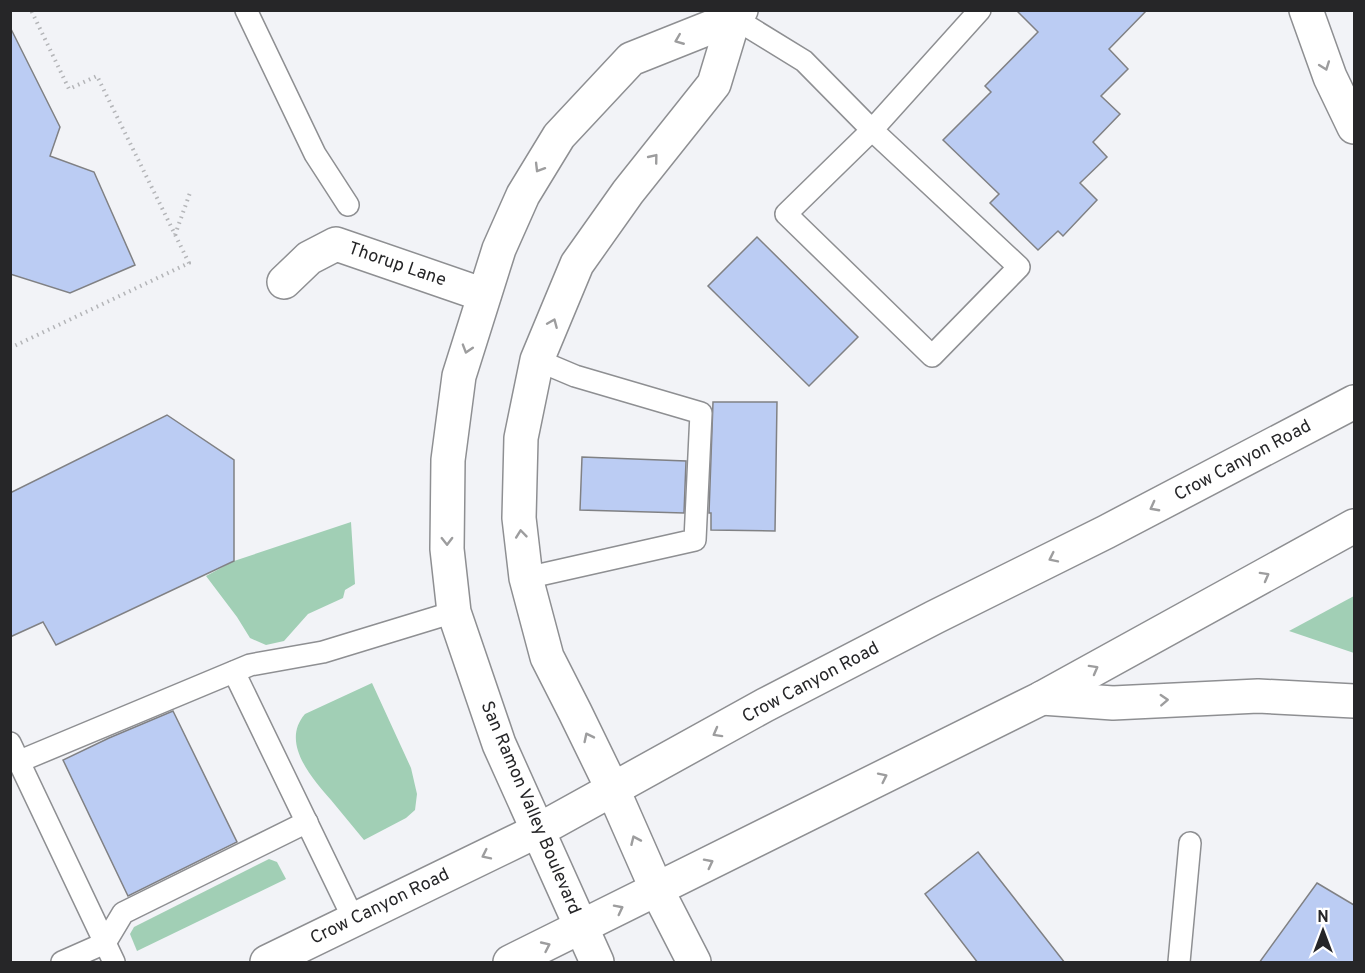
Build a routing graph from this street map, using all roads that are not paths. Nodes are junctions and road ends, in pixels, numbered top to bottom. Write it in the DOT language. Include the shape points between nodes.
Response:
graph roads {
  1 [pos="246,10"];
  2 [pos="980,10"];
  3 [pos="1306,10"];
  4 [pos="737,14"];
  5 [pos="1354,127"];
  6 [pos="872,130"];
  7 [pos="348,205"];
  8 [pos="284,282"];
  9 [pos="484,295"];
  10 [pos="537,360"];
  11 [pos="1354,402"];
  12 [pos="1354,526"];
  13 [pos="526,578"];
  14 [pos="454,612"];
  15 [pos="234,672"];
  16 [pos="1042,698"];
  17 [pos="1354,701"];
  18 [pos="15,750"];
  19 [pos="613,790"];
  20 [pos="307,822"];
  21 [pos="539,830"];
  22 [pos="1191,843"];
  23 [pos="657,890"];
  24 [pos="354,920"];
  25 [pos="582,929"];
  26 [pos="110,953"];
  27 [pos="62,963"];
  28 [pos="267,963"];
  29 [pos="510,963"];
  30 [pos="597,963"];
  31 [pos="694,963"];
  32 [pos="1179,963"];
  1 -- 7 [label="lane" via="315,154"];
  2 -- 6 [label="lane"];
  3 -- 5 [label="main road, one-way" via="1330,77"];
  4 -- 6 [label="lane" via="804,61"];
  4 -- 9 [label="main road, San Ramon Valley Boulevard, one-way" via="631,59 559,136 523,195"];
  10 -- 4 [label="main road, one-way" via="577,264 628,192 714,84"];
  6 -- 6 [label="lane" via="786,214 932,356 1020,267"];
  8 -- 9 [label="main road, Thorup Lane" via="309,258 336,244"];
  9 -- 14 [label="main road, San Ramon Valley Boulevard, one-way" via="459,376 448,460 447,549"];
  13 -- 10 [label="main road, one-way" via="519,518 521,438"];
  10 -- 13 [label="lane" via="575,376 701,413 695,540"];
  11 -- 19 [label="main road, Crow Canyon Road, one-way" via="765,705"];
  16 -- 12 [label="main road, one-way"];
  19 -- 13 [label="main road, one-way" via="547,657"];
  14 -- 15 [label="lane" via="322,652 250,665"];
  14 -- 21 [label="main road, San Ramon Valley Boulevard" via="499,744"];
  15 -- 18 [label="lane"];
  15 -- 20 [label="lane"];
  16 -- 17 [label="main road, one-way" via="1113,703 1258,696"];
  23 -- 16 [label="main road, one-way"];
  18 -- 26 [label="lane"];
  19 -- 21 [label="main road, Crow Canyon Road"];
  23 -- 19 [label="main road, one-way"];
  20 -- 24 [label="lane"];
  20 -- 26 [label="lane" via="123,913"];
  21 -- 24 [label="main road, Crow Canyon Road, one-way"];
  21 -- 25 [label="main road, San Ramon Valley Boulevard"];
  22 -- 32 [label="lane"];
  25 -- 23 [label="main road, one-way"];
  23 -- 31 [label="main road"];
  24 -- 28 [label="main road, Crow Canyon Road"];
  29 -- 25 [label="main road, one-way"];
  25 -- 30 [label="main road, San Ramon Valley Boulevard"];
  26 -- 27 [label="lane"];
}
